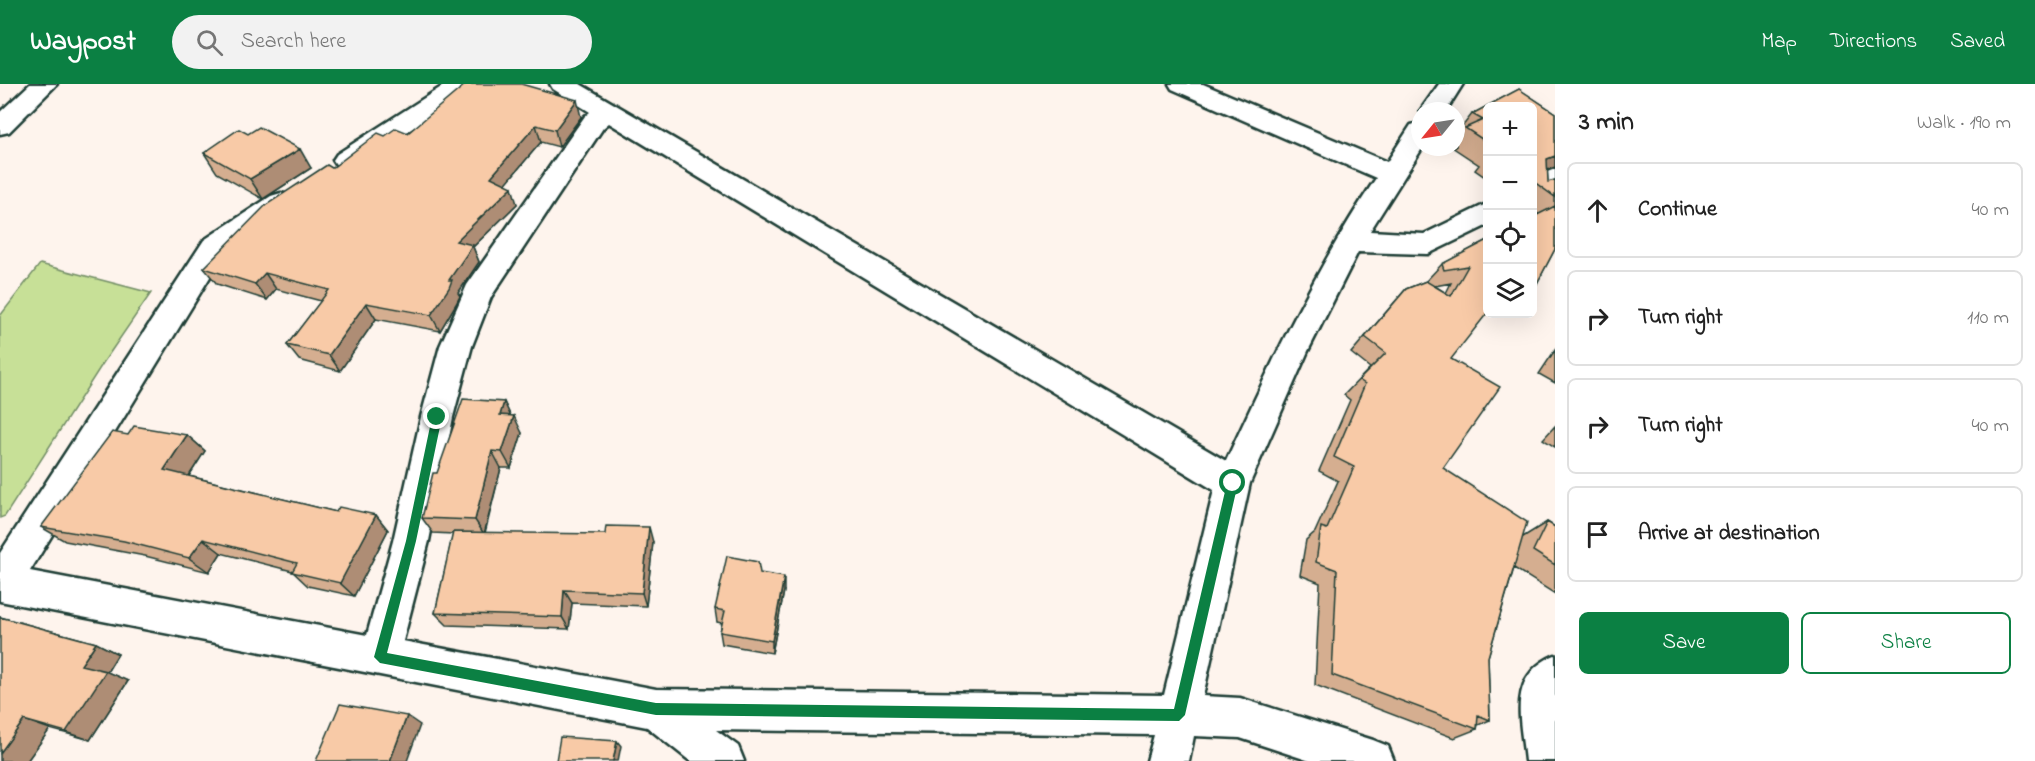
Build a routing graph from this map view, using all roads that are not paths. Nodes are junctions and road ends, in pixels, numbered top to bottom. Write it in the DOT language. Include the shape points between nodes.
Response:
graph roads {
  1 [pos="45,84"];
  2 [pos="463,84"];
  3 [pos="562,84"];
  4 [pos="1181,84"];
  5 [pos="1451,84"];
  6 [pos="1439,102"];
  7 [pos="608,111"];
  8 [pos="0,126"];
  9 [pos="1411,144"];
  10 [pos="1391,174"];
  11 [pos="1555,178"];
  12 [pos="1537,187"];
  13 [pos="1483,216"];
  14 [pos="1349,241"];
  15 [pos="1233,483"];
  16 [pos="1,584"];
  17 [pos="380,657"];
  18 [pos="1555,675"];
  19 [pos="656,709"];
  20 [pos="1179,715"];
  21 [pos="723,761"];
  22 [pos="1168,761"];
  23 [pos="1373,761"];
  24 [pos="1546,761"];
  1 -- 8 [label="street"];
  2 -- 16 [label="street" via="214,246"];
  3 -- 7 [label="street"];
  4 -- 10 [label="street"];
  5 -- 6 [label="street"];
  7 -- 15 [label="street"];
  7 -- 17 [label="street" via="594,122 478,293 456,346"];
  9 -- 10 [label="street"];
  10 -- 14 [label="street"];
  11 -- 12 [label="street"];
  13 -- 14 [label="street" via="1428,244"];
  14 -- 15 [label="street" via="1292,351"];
  15 -- 20 [label="street"];
  16 -- 17 [label="street"];
  17 -- 19 [label="street"];
  18 -- 24 [label="street" via="1538,698"];
  19 -- 20 [label="street"];
  19 -- 21 [label="street"];
  20 -- 22 [label="street"];
  20 -- 23 [label="street" via="1240,718"];
}
